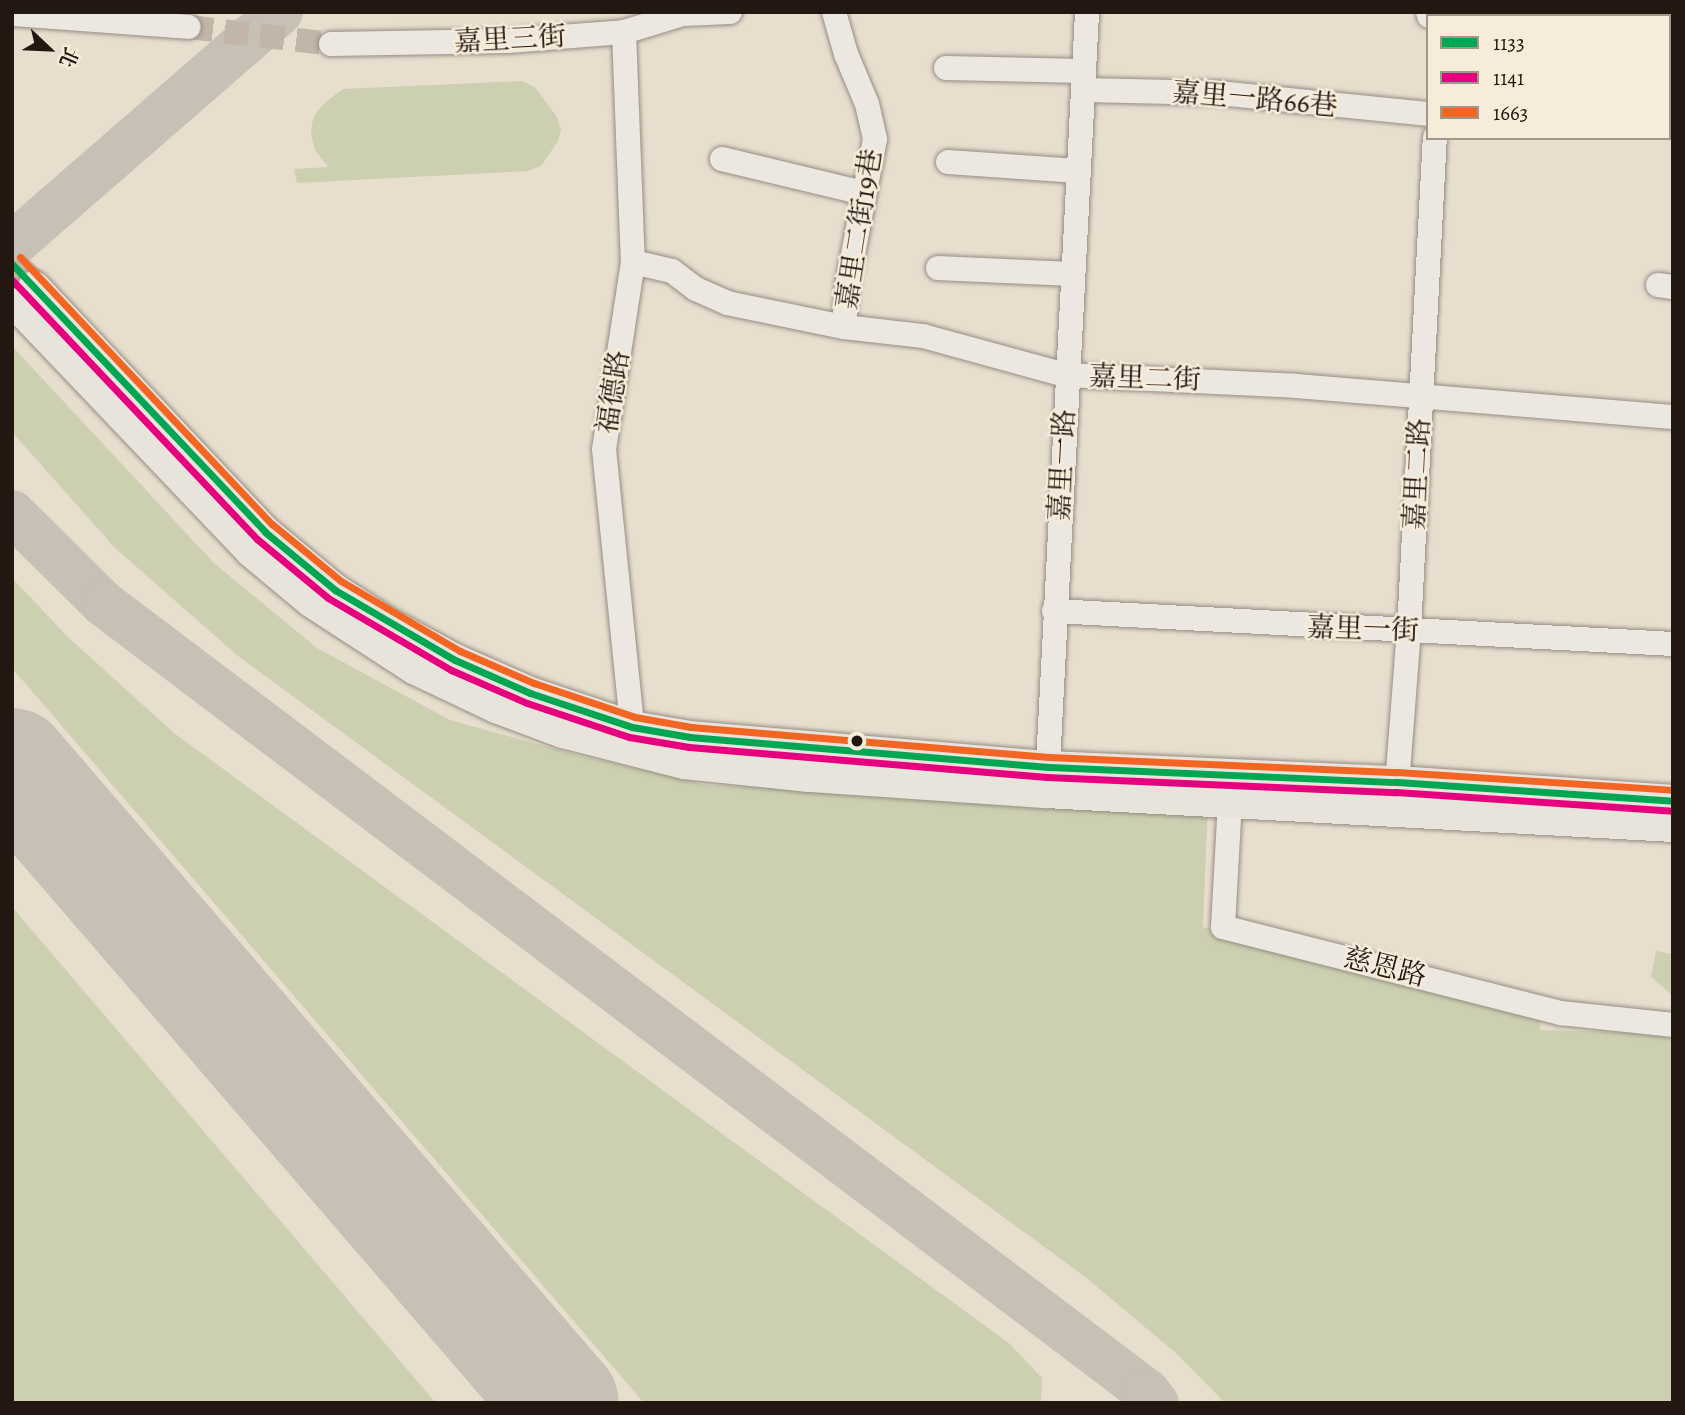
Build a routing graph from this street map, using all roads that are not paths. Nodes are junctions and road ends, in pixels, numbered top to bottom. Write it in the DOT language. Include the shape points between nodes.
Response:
graph roads {
  1 [pos="730,12"];
  2 [pos="834,12"];
  3 [pos="1087,12"];
  4 [pos="12,14"];
  5 [pos="188,27"];
  6 [pos="624,32"];
  7 [pos="331,44"];
  8 [pos="946,68"];
  9 [pos="1083,81"];
  10 [pos="1426,114"];
  11 [pos="1435,140"];
  12 [pos="722,159"];
  13 [pos="948,162"];
  14 [pos="1078,171"];
  15 [pos="863,193"];
  16 [pos="633,262"];
  17 [pos="938,268"];
  18 [pos="1071,274"];
  19 [pos="844,327"];
  20 [pos="1066,375"];
  21 [pos="1421,396"];
  22 [pos="1673,417"];
  23 [pos="1054,611"];
  24 [pos="1409,630"];
  25 [pos="1673,645"];
  26 [pos="628,738"];
  27 [pos="1047,780"];
  28 [pos="1396,795"];
  29 [pos="1230,801"];
  30 [pos="1673,801"];
  31 [pos="1673,826"];
  32 [pos="1673,1025"];
  1 -- 6 [label="street, 嘉里三街" via="683,14"];
  2 -- 15 [label="street, 嘉里二街19巷" via="875,139"];
  3 -- 9 [label="street, 嘉里一路"];
  4 -- 5 [label="street"];
  6 -- 7 [label="street, 嘉里三街" via="508,41"];
  6 -- 16 [label="street, 福德路"];
  8 -- 9 [label="street, 嘉里一路66巷"];
  9 -- 10 [label="street, 嘉里一路66巷"];
  9 -- 14 [label="street, 嘉里一路"];
  11 -- 21 [label="street, 嘉里二路"];
  12 -- 15 [label="street"];
  13 -- 14 [label="street"];
  14 -- 18 [label="street, 嘉里一路"];
  15 -- 19 [label="street, 嘉里二街19巷"];
  16 -- 19 [label="street, 嘉里二街" via="672,271 727,303"];
  16 -- 26 [label="street, 福德路" via="604,449"];
  17 -- 18 [label="street"];
  18 -- 20 [label="street, 嘉里一路"];
  19 -- 20 [label="street, 嘉里二街" via="923,337"];
  20 -- 21 [label="street, 嘉里二街"];
  20 -- 23 [label="street, 嘉里一路"];
  21 -- 22 [label="street, 嘉里二街"];
  21 -- 24 [label="street, 嘉里二路"];
  23 -- 24 [label="street, 嘉里一街"];
  23 -- 27 [label="street, 嘉里一路"];
  24 -- 25 [label="street, 嘉里一街"];
  24 -- 28 [label="street, 嘉里二路"];
  26 -- 26 [label="main road" via="455,660 335,590 265,532 25,295 251,551 311,601 374,645 496,707 563,732"];
  26 -- 27 [label="main road" via="690,737"];
  27 -- 28 [label="main road"];
  27 -- 29 [label="main road"];
  28 -- 29 [label="main road"];
  28 -- 30 [label="main road"];
  28 -- 31 [label="main road"];
  29 -- 32 [label="street, 慈恩路" via="1223,927 1561,1013"];
}
